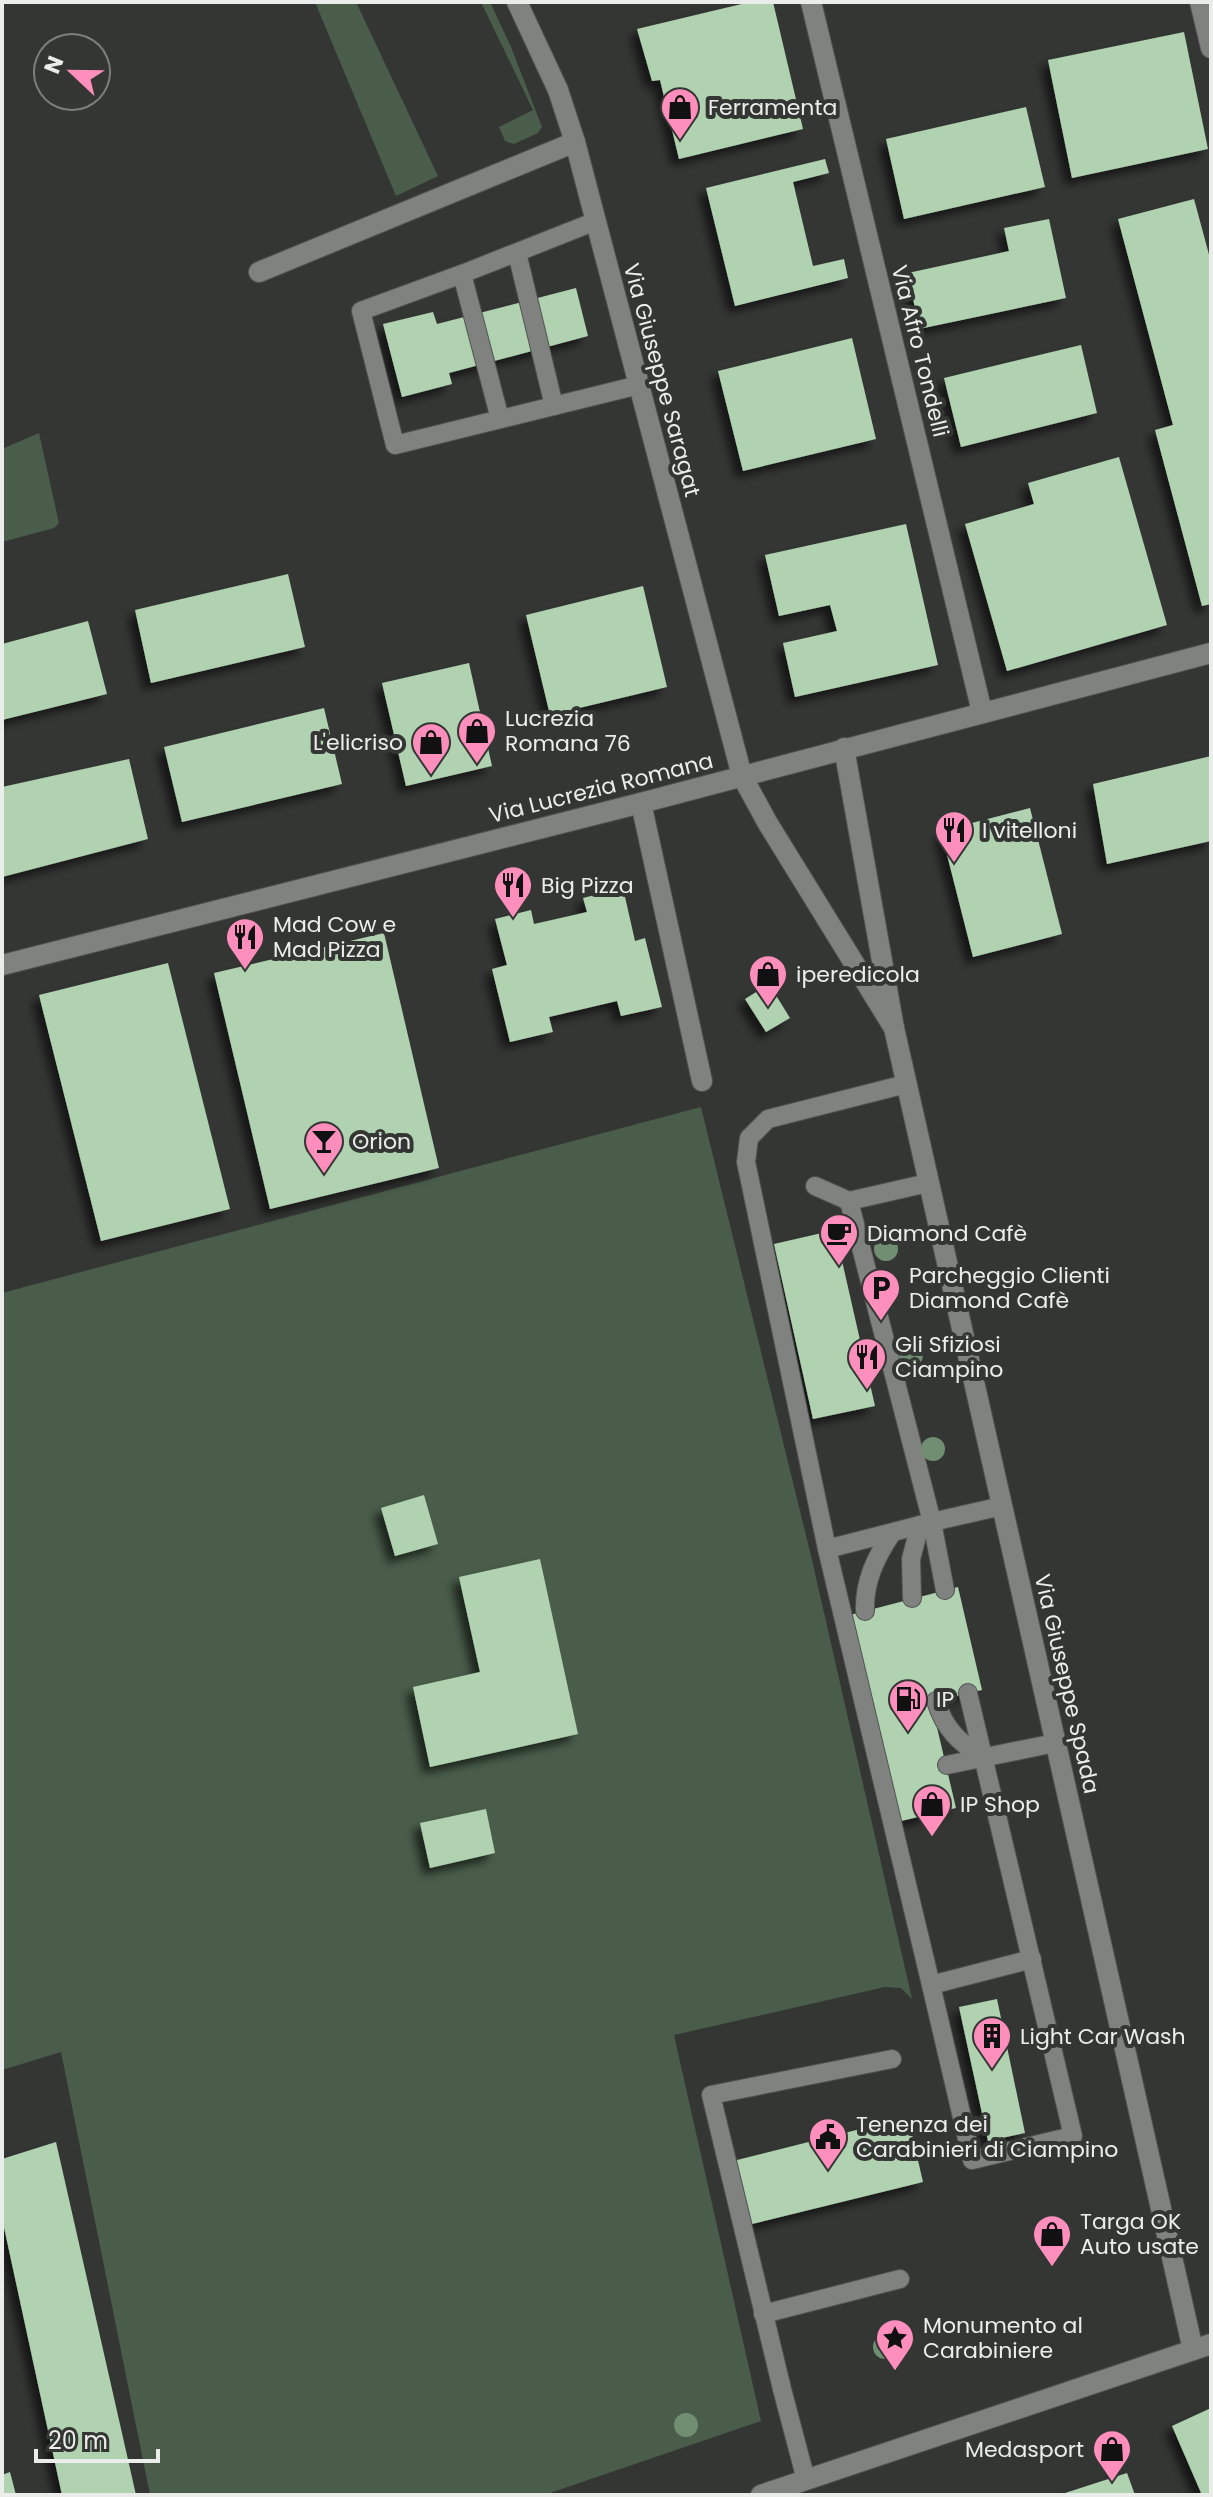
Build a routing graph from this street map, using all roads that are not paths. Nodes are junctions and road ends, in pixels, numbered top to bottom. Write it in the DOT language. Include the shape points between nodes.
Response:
graph roads {
  1 [pos="517,2"];
  2 [pos="811,2"];
  3 [pos="1200,2"];
  4 [pos="1211,48"];
  5 [pos="575,142"];
  6 [pos="596,221"];
  7 [pos="517,253"];
  8 [pos="259,272"];
  9 [pos="462,274"];
  10 [pos="639,385"];
  11 [pos="554,406"];
  12 [pos="500,419"];
  13 [pos="1211,653"];
  14 [pos="982,712"];
  15 [pos="844,748"];
  16 [pos="742,776"];
  17 [pos="641,803"];
  18 [pos="2,965"];
  19 [pos="894,1028"];
  20 [pos="702,1081"];
  21 [pos="906,1084"];
  22 [pos="928,1183"];
  23 [pos="815,1186"];
  24 [pos="849,1201"];
  25 [pos="1002,1506"];
  26 [pos="926,1524"];
  27 [pos="892,1533"];
  28 [pos="827,1549"];
  29 [pos="945,1590"];
  30 [pos="912,1598"];
  31 [pos="865,1611"];
  32 [pos="968,1693"];
  33 [pos="936,1701"];
  34 [pos="1055,1743"];
  35 [pos="983,1757"];
  36 [pos="947,1765"];
  37 [pos="1032,1959"];
  38 [pos="931,1985"];
  39 [pos="892,2059"];
  40 [pos="900,2279"];
  41 [pos="763,2314"];
  42 [pos="1202,2347"];
  43 [pos="806,2480"];
  44 [pos="761,2495"];
  1 -- 5 [label="street, Via Giuseppe Saragat"];
  2 -- 14 [label="street, Via Afro Tondelli"];
  3 -- 4 [label="street"];
  5 -- 6 [label="street, Via Giuseppe Saragat"];
  5 -- 8 [label="street"];
  6 -- 7 [label="lane"];
  6 -- 10 [label="street, Via Giuseppe Saragat"];
  7 -- 9 [label="lane"];
  7 -- 11 [label="lane"];
  9 -- 12 [label="lane"];
  9 -- 12 [label="lane" via="361,311 395,445"];
  10 -- 11 [label="lane"];
  10 -- 16 [label="street, Via Giuseppe Saragat"];
  11 -- 12 [label="lane"];
  13 -- 14 [label="street, Via Lucrezia Romana"];
  14 -- 15 [label="street, Via Lucrezia Romana"];
  15 -- 16 [label="street, Via Lucrezia Romana"];
  15 -- 19 [label="street, Via Giuseppe Spada"];
  16 -- 17 [label="street, Via Lucrezia Romana"];
  16 -- 19 [label="street, Via Giuseppe Spada"];
  17 -- 18 [label="street, Via Lucrezia Romana"];
  17 -- 20 [label="street"];
  19 -- 21 [label="street, Via Giuseppe Spada"];
  21 -- 22 [label="street, Via Giuseppe Spada"];
  21 -- 28 [label="lane" via="768,1119 749,1138 746,1149"];
  22 -- 24 [label="lane"];
  22 -- 25 [label="street, Via Giuseppe Spada"];
  23 -- 24 [label="lane"];
  24 -- 26 [label="lane"];
  25 -- 26 [label="lane"];
  25 -- 34 [label="street, Via Giuseppe Spada"];
  26 -- 27 [label="lane"];
  26 -- 29 [label="lane"];
  26 -- 30 [label="lane" via="911,1559"];
  27 -- 28 [label="lane"];
  27 -- 31 [label="lane" via="872,1567"];
  28 -- 38 [label="lane"];
  32 -- 35 [label="lane"];
  33 -- 35 [label="lane" via="955,1738"];
  34 -- 35 [label="lane"];
  34 -- 42 [label="street, Via Giuseppe Spada"];
  35 -- 36 [label="lane"];
  35 -- 37 [label="lane"];
  37 -- 38 [label="lane"];
  37 -- 38 [label="lane" via="1073,2136 972,2160"];
  39 -- 41 [label="lane" via="711,2095"];
  40 -- 41 [label="lane"];
  41 -- 43 [label="lane"];
  42 -- 43 [label="street"];
  43 -- 44 [label="street"];
}
